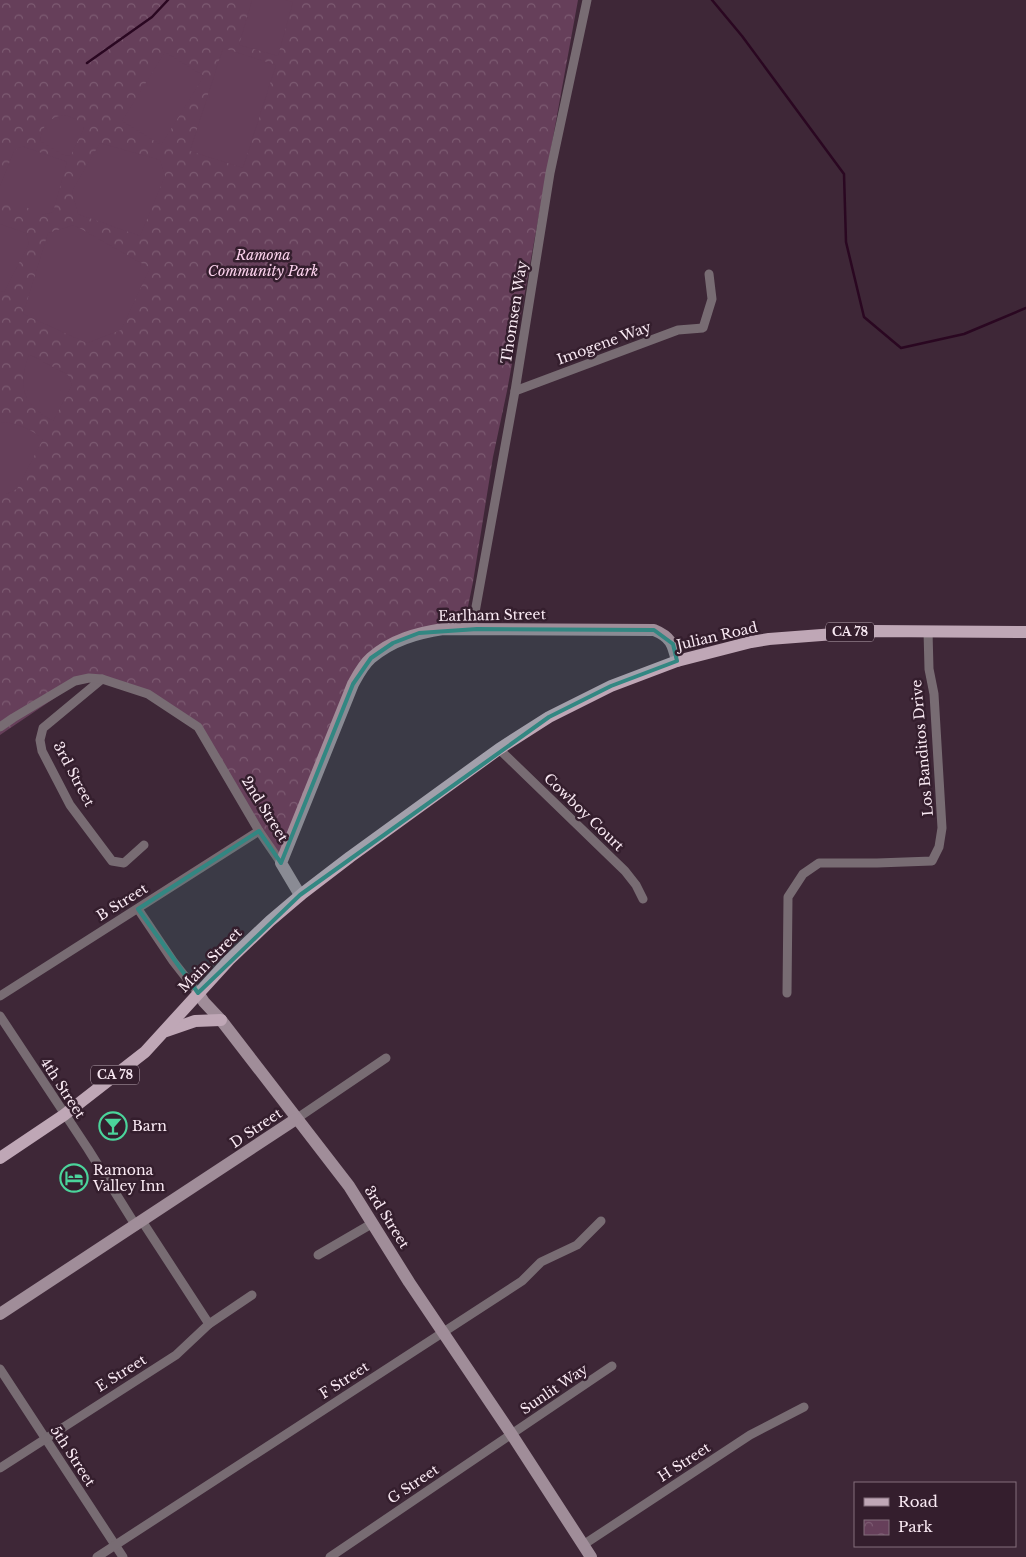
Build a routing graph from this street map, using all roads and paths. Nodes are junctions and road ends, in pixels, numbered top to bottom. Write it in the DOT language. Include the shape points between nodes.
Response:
graph roads {
  1 [pos="587,0"];
  2 [pos="709,274"];
  3 [pos="515,391"];
  4 [pos="472,629"];
  5 [pos="928,632"];
  6 [pos="1026,632"];
  7 [pos="677,661"];
  8 [pos="102,679"];
  9 [pos="0,727"];
  10 [pos="499,749"];
  11 [pos="447,786"];
  12 [pos="259,831"];
  13 [pos="144,845"];
  14 [pos="281,862"];
  15 [pos="300,895"];
  16 [pos="643,899"];
  17 [pos="138,908"];
  18 [pos="787,993"];
  19 [pos="198,994"];
  20 [pos="0,996"];
  21 [pos="0,1016"];
  22 [pos="221,1020"];
  23 [pos="163,1032"];
  24 [pos="386,1058"];
  25 [pos="64,1115"];
  26 [pos="296,1119"];
  27 [pos="0,1158"];
  28 [pos="601,1221"];
  29 [pos="139,1223"];
  30 [pos="373,1223"];
  31 [pos="318,1255"];
  32 [pos="252,1295"];
  33 [pos="0,1314"];
  34 [pos="209,1324"];
  35 [pos="443,1332"];
  36 [pos="612,1366"];
  37 [pos="0,1370"];
  38 [pos="804,1407"];
  39 [pos="512,1434"];
  40 [pos="45,1438"];
  41 [pos="0,1468"];
  42 [pos="115,1545"];
  43 [pos="583,1545"];
  44 [pos="97,1557"];
  45 [pos="123,1557"];
  46 [pos="330,1557"];
  47 [pos="590,1557"];
  1 -- 3 [label="street, Thomsen Way" via="550,173"];
  2 -- 3 [label="street, Imogene Way" via="712,299 703,328 678,330"];
  3 -- 4 [label="street, Thomsen Way"];
  4 -- 7 [label="street, Earlham Street" via="654,630 673,644"];
  4 -- 14 [label="street, Earlham Street" via="419,633 394,643 363,667 353,684"];
  5 -- 6 [label="main road, Julian Road / CA 78"];
  5 -- 7 [label="main road, Julian Road / CA 78" via="851,632 769,639"];
  5 -- 18 [label="street, Los Banditos Drive" via="942,828 940,847 932,861 819,863 803,874 788,897"];
  7 -- 10 [label="main road, Julian Road / CA 78" via="611,686 549,717"];
  8 -- 9 [label="street" via="75,681"];
  8 -- 12 [label="street, 2nd Street" via="148,694 198,727"];
  8 -- 13 [label="street, 3rd Street" via="44,728 40,740 42,751 70,804 112,861 124,864"];
  10 -- 11 [label="main road, Julian Road / CA 78"];
  10 -- 16 [label="street, Cowboy Court" via="625,871"];
  11 -- 15 [label="main road, Main Street / CA 78"];
  12 -- 14 [label="street, 2nd Street"];
  12 -- 17 [label="street, B Street"];
  14 -- 15 [label="street, 2nd Street"];
  15 -- 19 [label="main road, Main Street / CA 78" via="241,948"];
  17 -- 19 [label="street, 3rd Street"];
  17 -- 20 [label="street, B Street"];
  19 -- 22 [label="street, 3rd Street"];
  19 -- 23 [label="main road, Main Street / CA 78"];
  21 -- 25 [label="street, 4th Street"];
  22 -- 23 [label="main road" via="195,1021"];
  22 -- 26 [label="street, 3rd Street"];
  23 -- 25 [label="main road, Main Street / CA 78" via="145,1052"];
  24 -- 26 [label="street, D Street"];
  25 -- 27 [label="main road, Main Street / CA 78"];
  25 -- 29 [label="street, 4th Street"];
  26 -- 29 [label="street, D Street"];
  26 -- 30 [label="street, 3rd Street" via="349,1186"];
  28 -- 35 [label="street, F Street" via="578,1245 541,1262 522,1281"];
  29 -- 33 [label="street, D Street"];
  29 -- 34 [label="street, 4th Street"];
  30 -- 31 [label="street"];
  30 -- 35 [label="street, 3rd Street"];
  32 -- 34 [label="street, E Street"];
  34 -- 40 [label="street, E Street" via="176,1355"];
  35 -- 39 [label="street, 3rd Street"];
  35 -- 42 [label="street, F Street"];
  36 -- 39 [label="street, Sunlit Way"];
  37 -- 40 [label="street, 5th Street"];
  38 -- 43 [label="street, H Street" via="750,1435"];
  39 -- 43 [label="street, 3rd Street"];
  39 -- 46 [label="street, G Street"];
  40 -- 41 [label="street, E Street"];
  40 -- 42 [label="street, 5th Street"];
  42 -- 44 [label="street, F Street"];
  42 -- 45 [label="street, 5th Street"];
  43 -- 47 [label="street, 3rd Street"];
}
